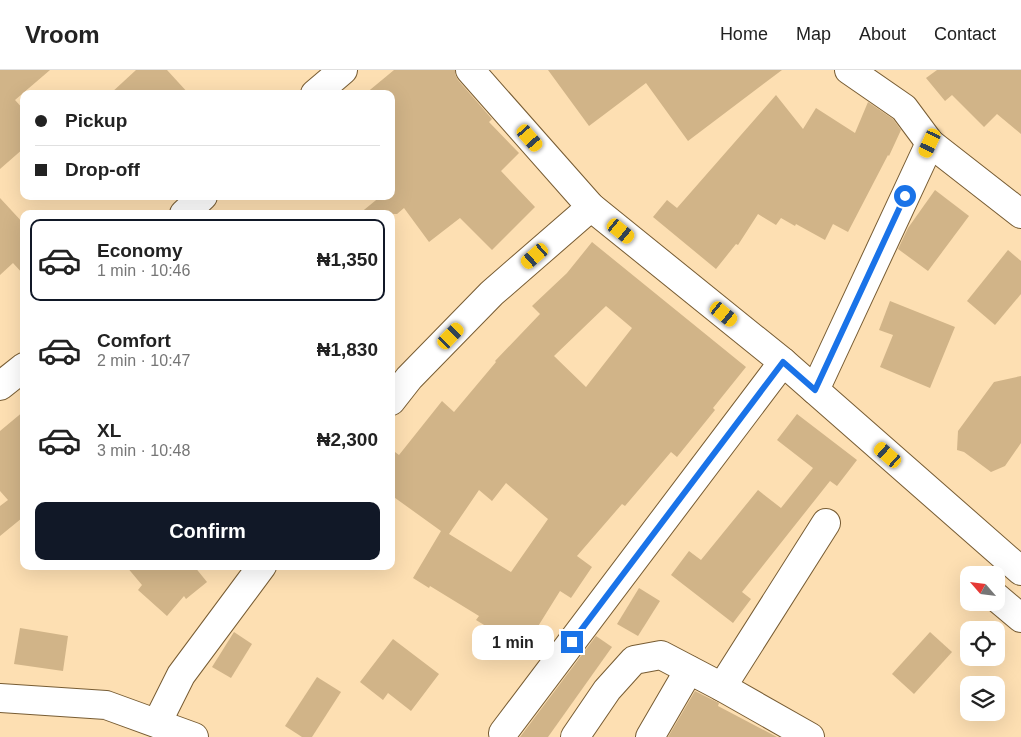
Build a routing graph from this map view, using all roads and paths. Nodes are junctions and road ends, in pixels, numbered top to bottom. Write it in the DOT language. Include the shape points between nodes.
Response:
graph roads {
  1 [pos="342,70"];
  2 [pos="470,70"];
  3 [pos="849,70"];
  4 [pos="320,90"];
  5 [pos="930,143"];
  6 [pos="199,200"];
  7 [pos="591,207"];
  8 [pos="188,210"];
  9 [pos="1021,214"];
  10 [pos="783,362"];
  11 [pos="20,370"];
  12 [pos="0,386"];
  13 [pos="815,390"];
  14 [pos="395,396"];
  15 [pos="826,523"];
  16 [pos="259,570"];
  17 [pos="1021,571"];
  18 [pos="1005,605"];
  19 [pos="1021,618"];
  20 [pos="689,670"];
  21 [pos="722,687"];
  22 [pos="0,698"];
  23 [pos="157,723"];
  24 [pos="503,733"];
  25 [pos="802,735"];
  26 [pos="194,737"];
  27 [pos="574,737"];
  28 [pos="650,737"];
  1 -- 4 [label="street"];
  2 -- 7 [label="street"];
  3 -- 5 [label="street" via="904,108"];
  5 -- 9 [label="street"];
  5 -- 13 [label="street"];
  6 -- 8 [label="street"];
  7 -- 10 [label="street"];
  7 -- 14 [label="street" via="492,293"];
  10 -- 13 [label="street"];
  10 -- 24 [label="street"];
  11 -- 12 [label="street"];
  13 -- 17 [label="street"];
  15 -- 21 [label="street"];
  16 -- 23 [label="street" via="181,674"];
  18 -- 19 [label="street"];
  20 -- 21 [label="street"];
  20 -- 27 [label="street" via="661,655 634,660 607,690"];
  20 -- 28 [label="street"];
  21 -- 25 [label="street"];
  22 -- 23 [label="street" via="106,705"];
  23 -- 26 [label="street"];
}
